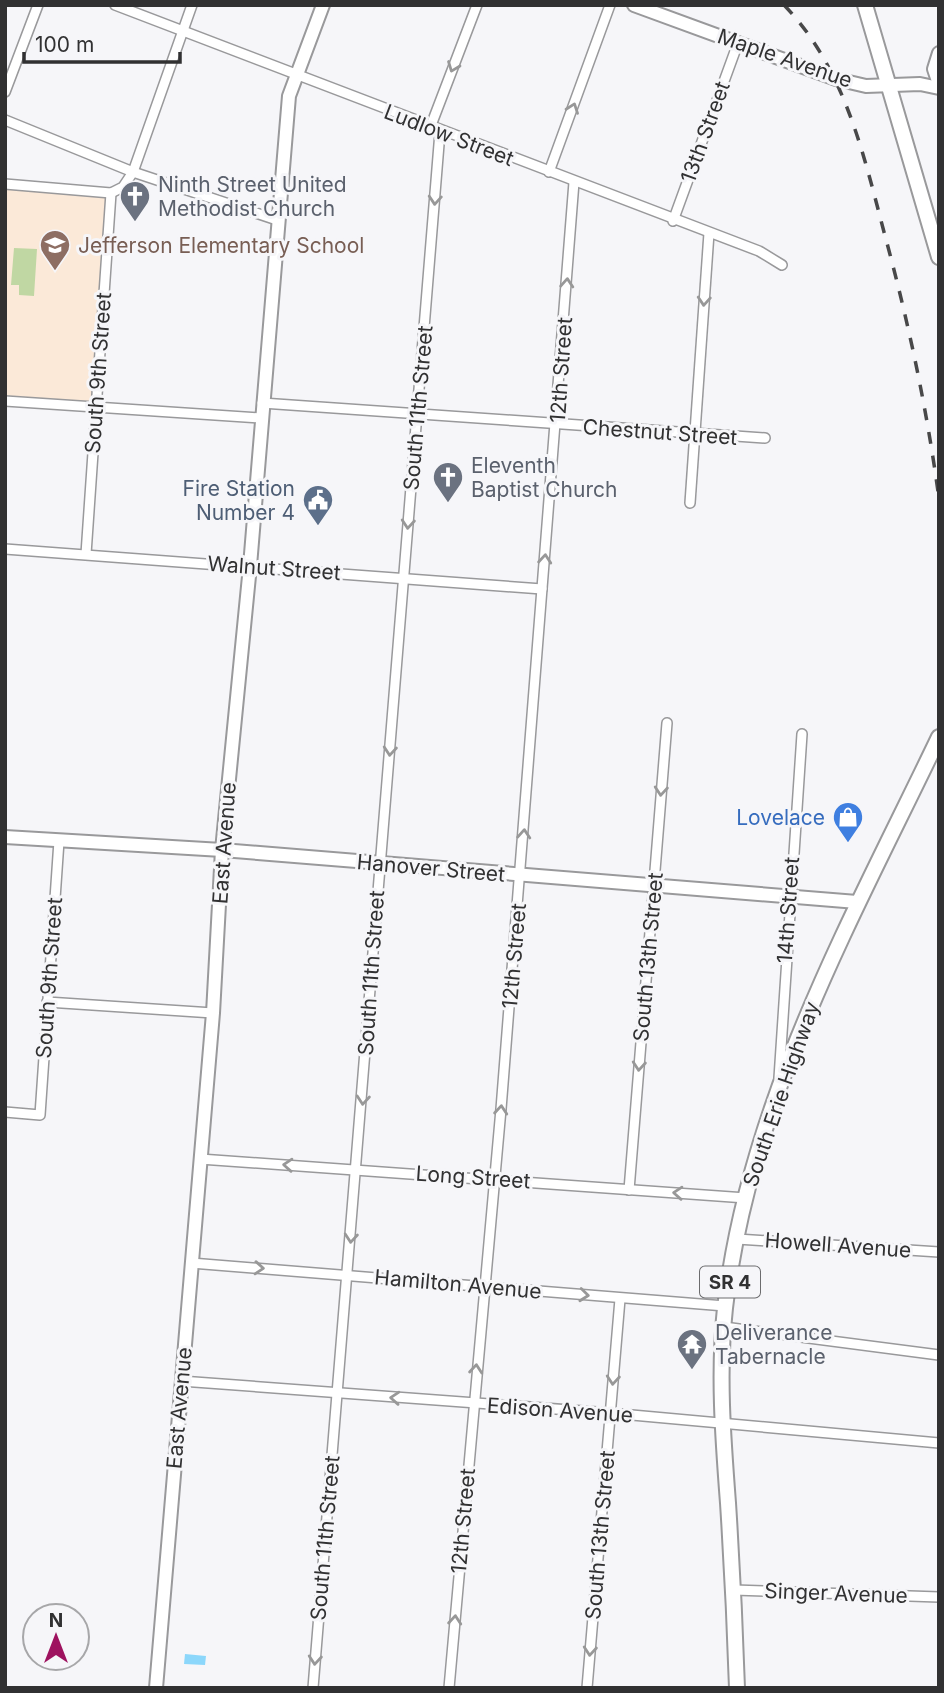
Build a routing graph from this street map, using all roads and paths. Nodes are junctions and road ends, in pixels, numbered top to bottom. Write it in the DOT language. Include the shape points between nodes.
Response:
graph roads {
  1 [pos="38,5"];
  2 [pos="115,5"];
  3 [pos="192,5"];
  4 [pos="323,5"];
  5 [pos="477,5"];
  6 [pos="611,5"];
  7 [pos="634,5"];
  8 [pos="865,5"];
  9 [pos="182,31"];
  10 [pos="738,43"];
  11 [pos="939,53"];
  12 [pos="295,76"];
  13 [pos="887,85"];
  14 [pos="939,86"];
  15 [pos="5,92"];
  16 [pos="5,120"];
  17 [pos="430,128"];
  18 [pos="440,132"];
  19 [pos="133,172"];
  20 [pos="549,172"];
  21 [pos="574,182"];
  22 [pos="5,184"];
  23 [pos="111,193"];
  24 [pos="277,220"];
  25 [pos="673,221"];
  26 [pos="709,233"];
  27 [pos="939,257"];
  28 [pos="782,265"];
  29 [pos="5,401"];
  30 [pos="262,403"];
  31 [pos="96,407"];
  32 [pos="417,415"];
  33 [pos="261,418"];
  34 [pos="557,425"];
  35 [pos="695,435"];
  36 [pos="765,438"];
  37 [pos="690,503"];
  38 [pos="5,549"];
  39 [pos="86,554"];
  40 [pos="250,566"];
  41 [pos="403,578"];
  42 [pos="542,589"];
  43 [pos="667,723"];
  44 [pos="802,734"];
  45 [pos="939,737"];
  46 [pos="5,837"];
  47 [pos="59,841"];
  48 [pos="222,850"];
  49 [pos="379,862"];
  50 [pos="520,876"];
  51 [pos="653,885"];
  52 [pos="790,895"];
  53 [pos="857,902"];
  54 [pos="47,1002"];
  55 [pos="213,1013"];
  56 [pos="779,1087"];
  57 [pos="5,1112"];
  58 [pos="200,1159"];
  59 [pos="356,1170"];
  60 [pos="495,1178"];
  61 [pos="629,1190"];
  62 [pos="746,1198"];
  63 [pos="737,1239"];
  64 [pos="939,1252"];
  65 [pos="191,1263"];
  66 [pos="348,1275"];
  67 [pos="484,1285"];
  68 [pos="620,1299"];
  69 [pos="725,1306"];
  70 [pos="724,1327"];
  71 [pos="939,1355"];
  72 [pos="181,1381"];
  73 [pos="338,1394"];
  74 [pos="473,1404"];
  75 [pos="610,1413"];
  76 [pos="723,1422"];
  77 [pos="939,1443"];
  78 [pos="734,1590"];
  79 [pos="939,1597"];
  80 [pos="156,1687"];
  81 [pos="162,1688"];
  82 [pos="313,1688"];
  83 [pos="449,1688"];
  84 [pos="587,1688"];
  85 [pos="737,1688"];
  1 -- 15 [label="street"];
  2 -- 9 [label="street, Ludlow Street"];
  3 -- 9 [label="street"];
  4 -- 12 [label="street, East Avenue"];
  5 -- 17 [label="street, one-way"];
  20 -- 6 [label="street, one-way"];
  7 -- 10 [label="street, Maple Avenue"];
  8 -- 13 [label="main road"];
  9 -- 12 [label="street, Ludlow Street"];
  9 -- 19 [label="street"];
  10 -- 13 [label="street, Maple Avenue" via="836,79"];
  10 -- 25 [label="street, 13th Street"];
  11 -- 14 [label="street" via="933,69"];
  12 -- 17 [label="street, Ludlow Street"];
  12 -- 24 [label="street, East Avenue"];
  13 -- 14 [label="street, Maple Avenue"];
  13 -- 27 [label="main road"];
  16 -- 19 [label="street"];
  17 -- 18 [label="street, Ludlow Street"];
  18 -- 20 [label="street, Ludlow Street"];
  18 -- 32 [label="street, South 11th Street, one-way"];
  19 -- 23 [label="street" via="123,187"];
  19 -- 24 [label="street"];
  20 -- 21 [label="street, Ludlow Street"];
  21 -- 25 [label="street, Ludlow Street"];
  34 -- 21 [label="street, 12th Street, one-way"];
  22 -- 23 [label="street"];
  23 -- 31 [label="street, South 9th Street"];
  24 -- 30 [label="street, East Avenue"];
  25 -- 26 [label="street, Ludlow Street"];
  26 -- 28 [label="street, Ludlow Street" via="759,251"];
  26 -- 35 [label="street, one-way"];
  29 -- 31 [label="street"];
  30 -- 32 [label="street, Chestnut Street"];
  30 -- 33 [label="street, East Avenue"];
  31 -- 33 [label="street"];
  31 -- 39 [label="street, South 9th Street"];
  32 -- 34 [label="street, Chestnut Street"];
  32 -- 41 [label="street, South 11th Street, one-way"];
  33 -- 40 [label="street, East Avenue"];
  34 -- 35 [label="street, Chestnut Street"];
  42 -- 34 [label="street, 12th Street, one-way"];
  35 -- 36 [label="street, Chestnut Street"];
  35 -- 37 [label="street"];
  38 -- 39 [label="street, Walnut Street"];
  39 -- 40 [label="street, Walnut Street"];
  40 -- 41 [label="street, Walnut Street"];
  40 -- 48 [label="street, East Avenue"];
  41 -- 42 [label="street, Walnut Street"];
  41 -- 49 [label="street, South 11th Street, one-way"];
  50 -- 42 [label="street, 12th Street, one-way"];
  43 -- 51 [label="street, South 13th Street, one-way"];
  44 -- 52 [label="street, 14th Street"];
  45 -- 53 [label="main road, South Erie Highway / SR 4"];
  46 -- 47 [label="street, Hanover Street"];
  47 -- 48 [label="street, Hanover Street"];
  47 -- 54 [label="street, South 9th Street"];
  48 -- 49 [label="street, Hanover Street"];
  48 -- 55 [label="street, East Avenue"];
  49 -- 50 [label="street, Hanover Street"];
  49 -- 59 [label="street, South 11th Street, one-way"];
  50 -- 51 [label="street, Hanover Street"];
  60 -- 50 [label="street, 12th Street, one-way"];
  51 -- 52 [label="street, Hanover Street"];
  51 -- 61 [label="street, South 13th Street, one-way"];
  52 -- 53 [label="street, Hanover Street"];
  52 -- 56 [label="street, 14th Street"];
  53 -- 56 [label="main road, South Erie Highway / SR 4" via="818,985"];
  54 -- 55 [label="street"];
  54 -- 57 [label="street, South 9th Street" via="40,1115"];
  55 -- 58 [label="street, East Avenue"];
  56 -- 62 [label="main road, South Erie Highway / SR 4"];
  59 -- 58 [label="street, Long Street, one-way"];
  58 -- 65 [label="street, East Avenue"];
  59 -- 60 [label="street, Long Street"];
  59 -- 66 [label="street, South 11th Street, one-way"];
  60 -- 61 [label="street, Long Street"];
  60 -- 67 [label="street, 12th Street"];
  62 -- 61 [label="street, Long Street, one-way"];
  62 -- 63 [label="main road, South Erie Highway / SR 4"];
  63 -- 64 [label="street, Howell Avenue"];
  63 -- 69 [label="main road, South Erie Highway / SR 4"];
  65 -- 66 [label="street, Hamilton Avenue, one-way"];
  65 -- 72 [label="street, East Avenue"];
  66 -- 67 [label="street, Hamilton Avenue"];
  66 -- 73 [label="street, South 11th Street"];
  67 -- 68 [label="street, Hamilton Avenue, one-way"];
  74 -- 67 [label="street, 12th Street, one-way"];
  68 -- 69 [label="street, Hamilton Avenue"];
  68 -- 75 [label="street, South 13th Street, one-way"];
  69 -- 70 [label="main road, South Erie Highway / SR 4"];
  70 -- 71 [label="street"];
  70 -- 76 [label="main road, South Erie Highway / SR 4"];
  72 -- 73 [label="street, Edison Avenue"];
  72 -- 80 [label="street, East Avenue"];
  74 -- 73 [label="street, Edison Avenue, one-way"];
  73 -- 82 [label="street, South 11th Street, one-way"];
  74 -- 75 [label="street, Edison Avenue"];
  83 -- 74 [label="street, 12th Street, one-way"];
  75 -- 76 [label="street, Edison Avenue"];
  75 -- 84 [label="street, South 13th Street, one-way"];
  76 -- 77 [label="street, Edison Avenue"];
  76 -- 78 [label="main road, South Erie Highway / SR 4"];
  78 -- 79 [label="street, Singer Avenue"];
  78 -- 85 [label="main road, South Erie Highway / SR 4"];
  80 -- 81 [label="street"];
}
